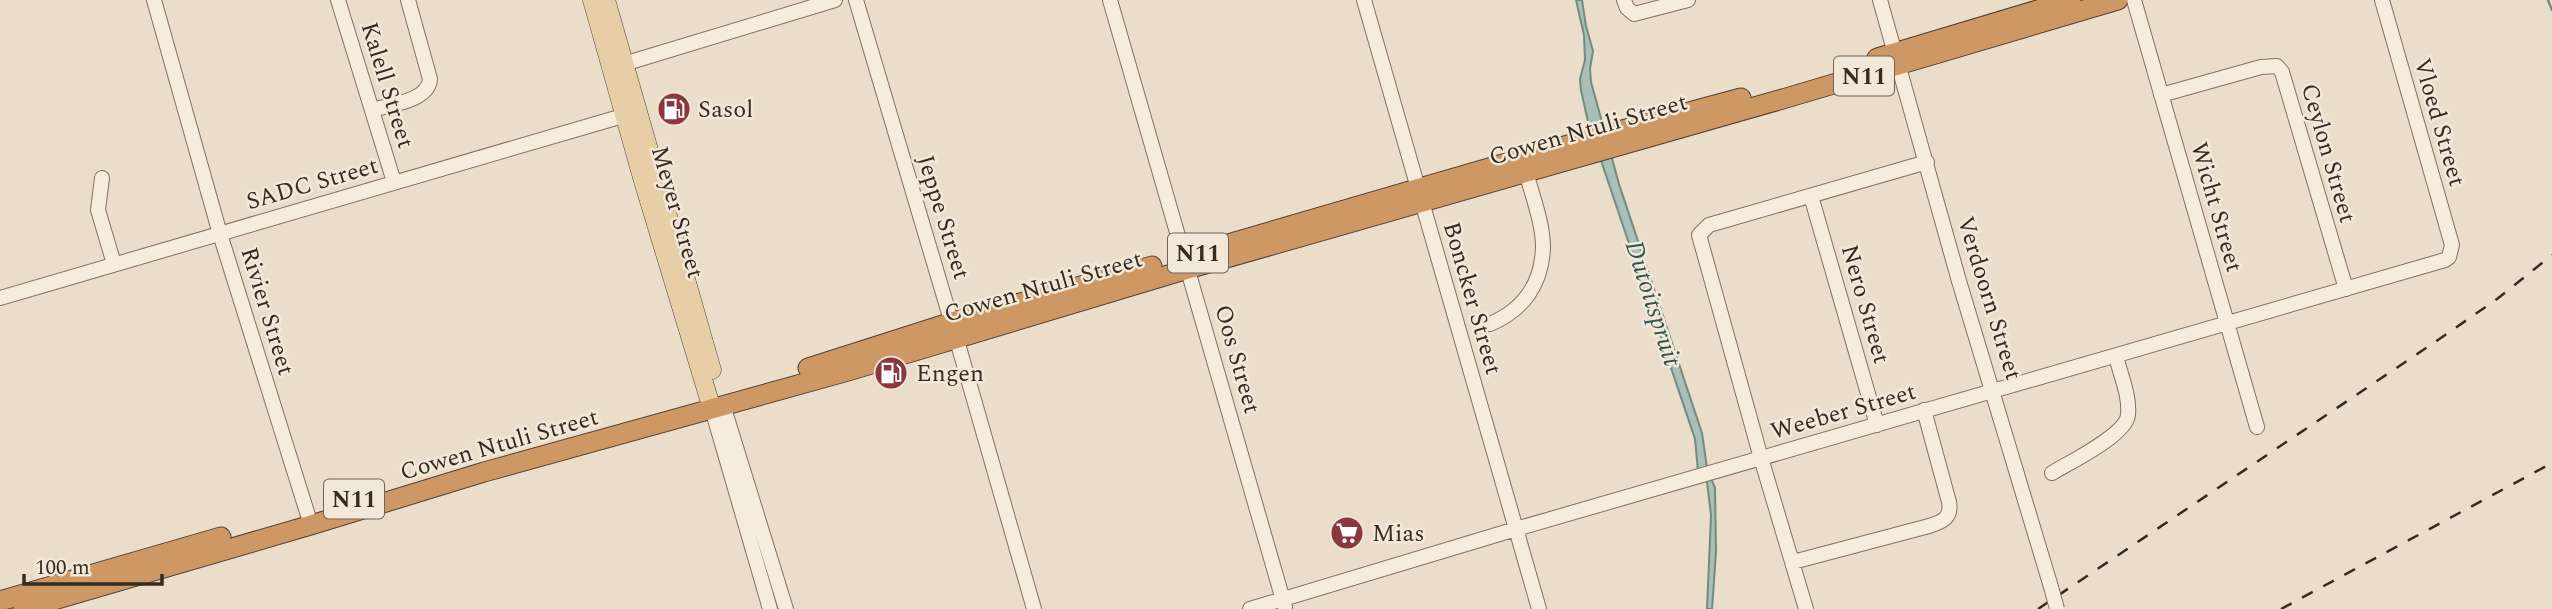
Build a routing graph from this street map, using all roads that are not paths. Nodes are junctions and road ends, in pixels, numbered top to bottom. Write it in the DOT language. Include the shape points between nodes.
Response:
graph roads {
  1 [pos="154,0"];
  2 [pos="338,0"];
  3 [pos="408,0"];
  4 [pos="592,0"];
  5 [pos="606,0"];
  6 [pos="835,0"];
  7 [pos="856,0"];
  8 [pos="1110,0"];
  9 [pos="1364,0"];
  10 [pos="1688,0"];
  11 [pos="1881,0"];
  12 [pos="2071,0"];
  13 [pos="2118,0"];
  14 [pos="2134,0"];
  15 [pos="2382,0"];
  16 [pos="1627,6"];
  17 [pos="1897,59"];
  18 [pos="618,65"];
  19 [pos="2161,95"];
  20 [pos="372,110"];
  21 [pos="631,114"];
  22 [pos="1587,147"];
  23 [pos="1927,162"];
  24 [pos="1526,172"];
  25 [pos="102,178"];
  26 [pos="394,182"];
  27 [pos="1420,195"];
  28 [pos="1811,196"];
  29 [pos="220,233"];
  30 [pos="2449,257"];
  31 [pos="1186,263"];
  32 [pos="114,264"];
  33 [pos="2346,289"];
  34 [pos="0,298"];
  35 [pos="2227,323"];
  36 [pos="1490,324"];
  37 [pos="954,330"];
  38 [pos="2116,356"];
  39 [pos="1994,392"];
  40 [pos="715,401"];
  41 [pos="1924,410"];
  42 [pos="1877,425"];
  43 [pos="2258,427"];
  44 [pos="1761,458"];
  45 [pos="2052,473"];
  46 [pos="309,519"];
  47 [pos="1516,529"];
  48 [pos="1793,562"];
  49 [pos="0,601"];
  50 [pos="1285,605"];
  51 [pos="23,609"];
  52 [pos="771,609"];
  53 [pos="786,609"];
  54 [pos="1034,609"];
  55 [pos="1250,609"];
  56 [pos="1539,609"];
  57 [pos="1806,609"];
  58 [pos="2057,609"];
  1 -- 29 [label="street, Rivier Street"];
  2 -- 20 [label="street, Kalell Street"];
  3 -- 20 [label="street" via="430,85 421,95"];
  4 -- 18 [label="main road, Meyer Street"];
  5 -- 18 [label="main road"];
  6 -- 18 [label="street"];
  7 -- 37 [label="street, Jeppe Street"];
  8 -- 31 [label="street, Oos Street"];
  9 -- 27 [label="street, Boncker Street"];
  10 -- 16 [label="street" via="1641,13"];
  11 -- 17 [label="street, Verdoorn Street"];
  12 -- 17 [label="highway, Cowen Ntuli Street / N11"];
  13 -- 17 [label="highway, Cowen Ntuli Street / N11"];
  14 -- 19 [label="street, Wicht Street"];
  15 -- 30 [label="street, Vloed Street" via="2452,245"];
  17 -- 22 [label="highway, Cowen Ntuli Street / N11"];
  17 -- 23 [label="street, Verdoorn Street"];
  18 -- 21 [label="main road, Meyer Street"];
  19 -- 33 [label="street, Ceylon Street" via="2277,66"];
  19 -- 35 [label="street, Wicht Street"];
  20 -- 26 [label="street, Kalell Street"];
  21 -- 26 [label="street, SADC Street"];
  21 -- 40 [label="main road, Meyer Street"];
  22 -- 24 [label="highway, Cowen Ntuli Street / N11"];
  22 -- 27 [label="highway, Cowen Ntuli Street / N11"];
  23 -- 28 [label="street"];
  23 -- 39 [label="street, Verdoorn Street"];
  24 -- 27 [label="highway, Cowen Ntuli Street / N11"];
  24 -- 36 [label="street" via="1542,256 1526,301"];
  25 -- 32 [label="street" via="98,210"];
  26 -- 29 [label="street, SADC Street"];
  27 -- 31 [label="highway, Cowen Ntuli Street / N11"];
  27 -- 47 [label="street, Boncker Street"];
  28 -- 42 [label="street, Nero Street"];
  28 -- 44 [label="street" via="1709,225 1699,236"];
  29 -- 32 [label="street, SADC Street"];
  29 -- 46 [label="street, Rivier Street"];
  30 -- 33 [label="street, Weeber Street"];
  31 -- 37 [label="highway, Cowen Ntuli Street / N11"];
  31 -- 50 [label="street, Oos Street"];
  32 -- 34 [label="street, SADC Street"];
  33 -- 35 [label="street, Weeber Street"];
  35 -- 38 [label="street, Weeber Street"];
  35 -- 43 [label="street, Wicht Street"];
  37 -- 40 [label="highway, Cowen Ntuli Street / N11" via="812,367"];
  37 -- 54 [label="street, Jeppe Street"];
  38 -- 39 [label="street, Weeber Street"];
  38 -- 45 [label="street" via="2128,404 2127,421 2116,434"];
  39 -- 41 [label="street, Weeber Street"];
  39 -- 58 [label="street, Verdoorn Street, bridge"];
  40 -- 46 [label="highway, Cowen Ntuli Street / N11"];
  40 -- 52 [label="street, Meyer Street"];
  40 -- 53 [label="street, Meyer Street"];
  41 -- 42 [label="street, Weeber Street"];
  41 -- 48 [label="street" via="1949,502 1945,519"];
  42 -- 44 [label="street, Weeber Street"];
  44 -- 47 [label="street, Weeber Street"];
  44 -- 48 [label="street"];
  46 -- 49 [label="highway, Cowen Ntuli Street / N11"];
  46 -- 51 [label="highway, Cowen Ntuli Street / N11"];
  47 -- 50 [label="street, Weeber Street"];
  47 -- 56 [label="street, Boncker Street"];
  48 -- 57 [label="street"];
  50 -- 55 [label="street, Weeber Street"];
}
